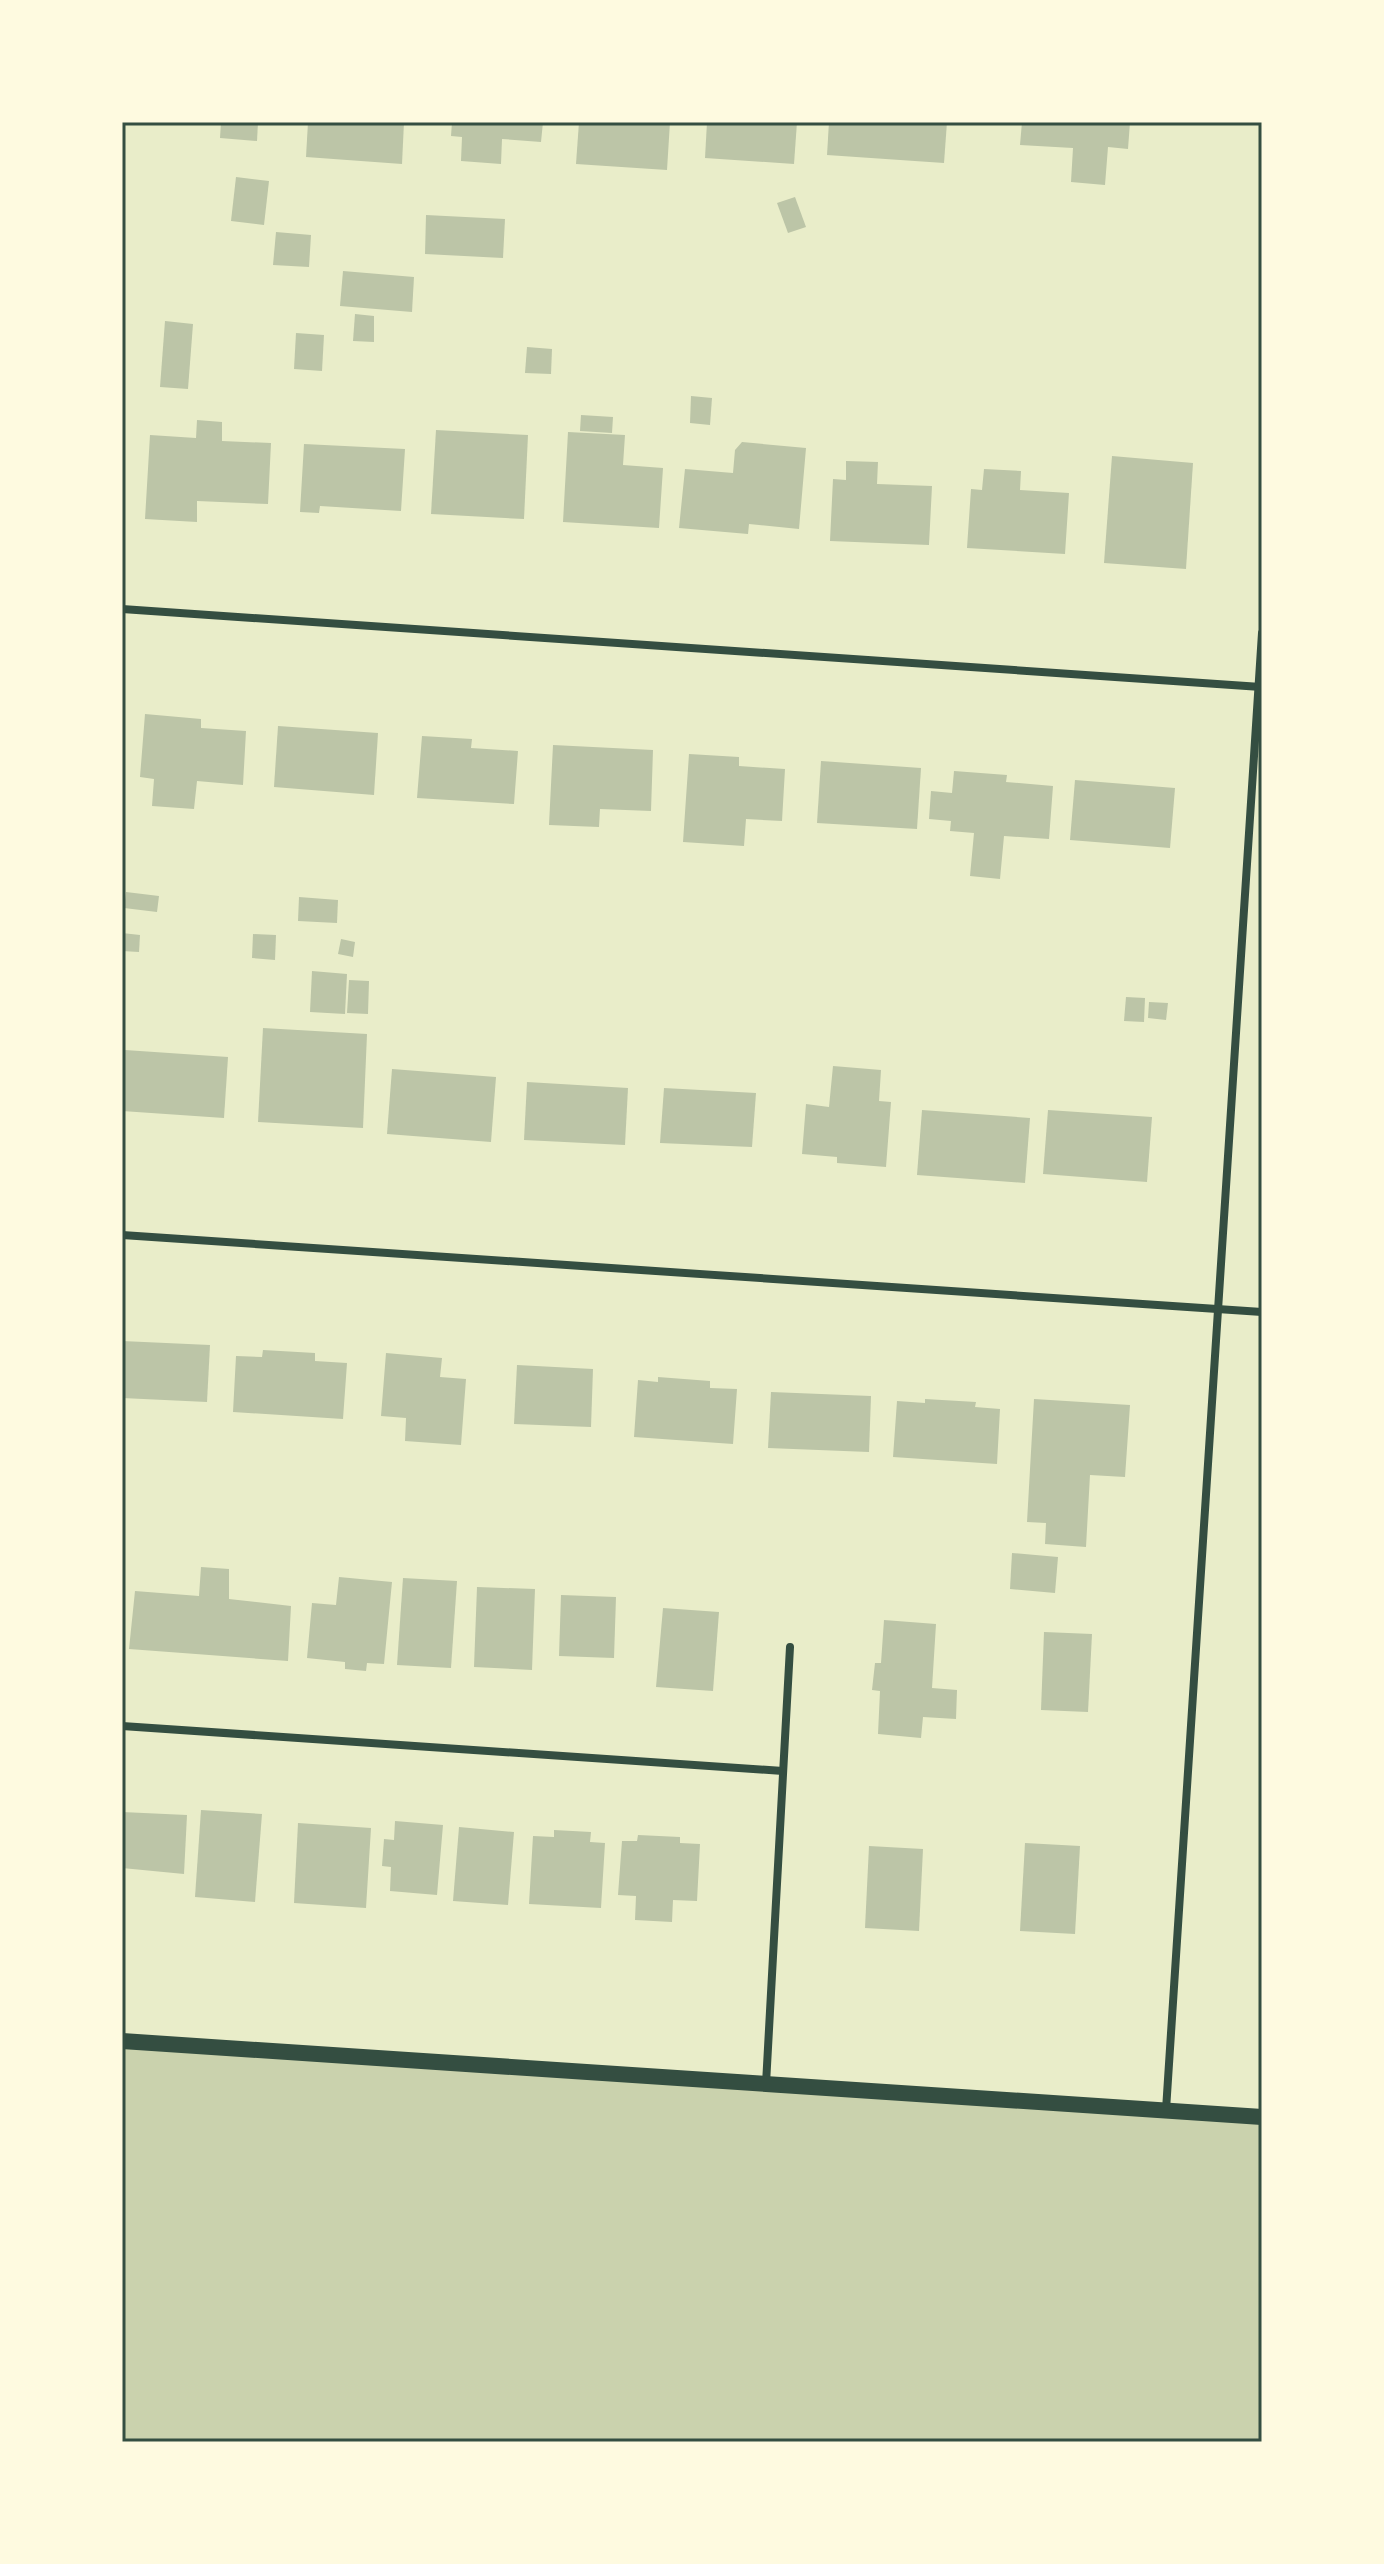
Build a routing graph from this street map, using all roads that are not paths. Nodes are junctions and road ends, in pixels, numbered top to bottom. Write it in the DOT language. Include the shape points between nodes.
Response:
graph roads {
  1 [pos="122,609"];
  2 [pos="1262,633"];
  3 [pos="1260,686"];
  4 [pos="122,1235"];
  5 [pos="1218,1309"];
  6 [pos="1262,1312"];
  7 [pos="790,1647"];
  8 [pos="122,1726"];
  9 [pos="783,1771"];
  10 [pos="122,2041"];
  11 [pos="766,2085"];
  12 [pos="1165,2111"];
  13 [pos="1262,2117"];
  1 -- 3 [label="street"];
  2 -- 3 [label="street"];
  3 -- 5 [label="street"];
  4 -- 5 [label="street"];
  5 -- 6 [label="street"];
  5 -- 12 [label="street"];
  7 -- 9 [label="street"];
  8 -- 9 [label="street"];
  9 -- 11 [label="street"];
  10 -- 11 [label="main road"];
  11 -- 12 [label="main road"];
  12 -- 13 [label="main road"];
}
